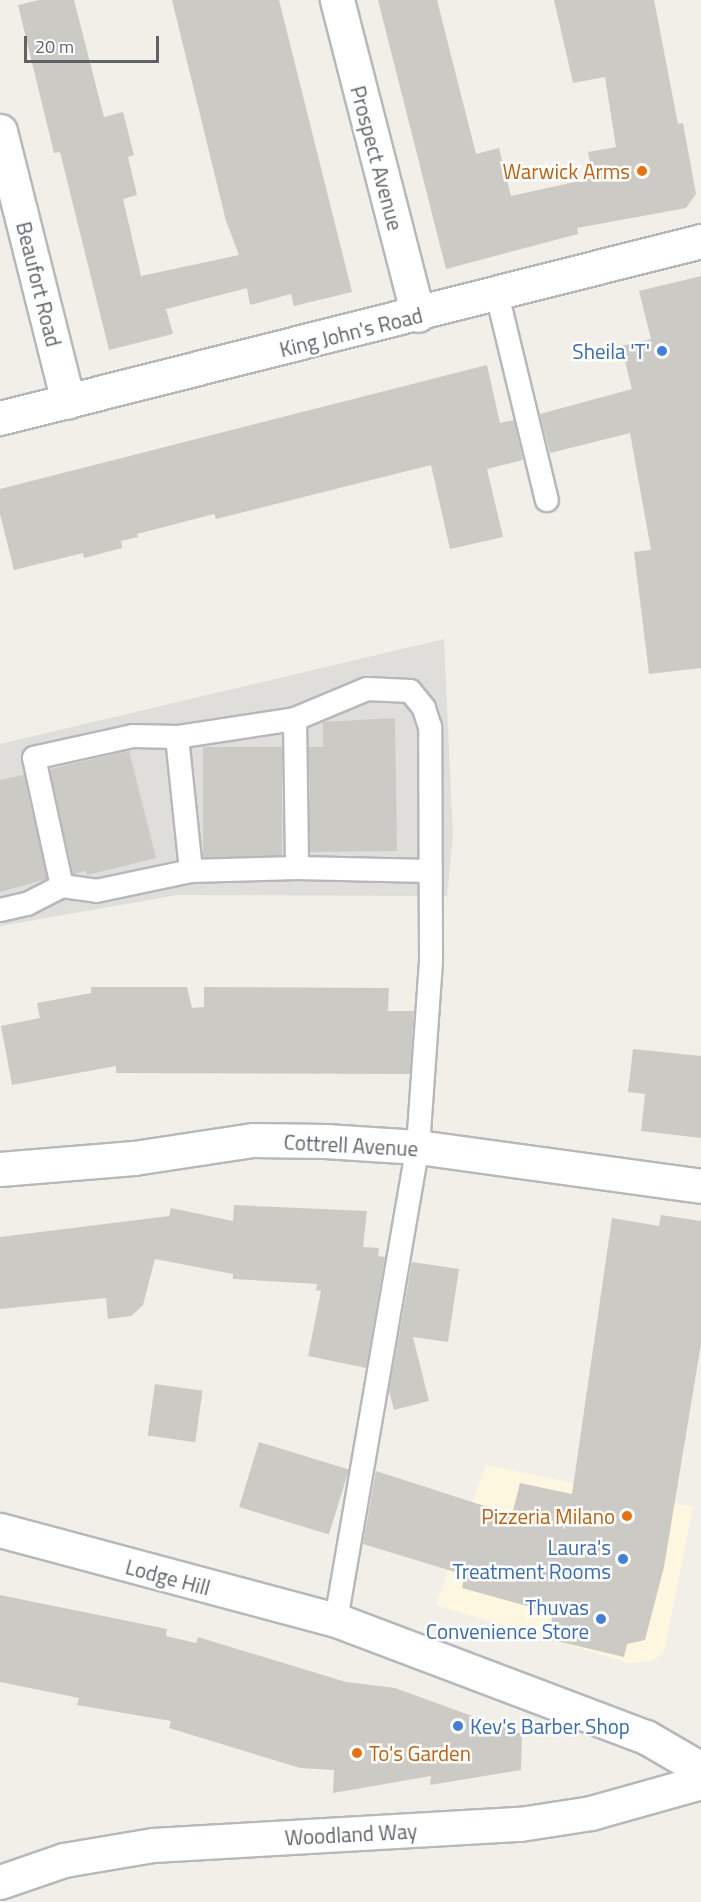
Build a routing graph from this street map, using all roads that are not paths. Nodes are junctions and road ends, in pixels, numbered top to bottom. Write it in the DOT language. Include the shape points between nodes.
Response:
graph roads {
  1 [pos="337,0"];
  2 [pos="0,131"];
  3 [pos="701,241"];
  4 [pos="497,294"];
  5 [pos="418,315"];
  6 [pos="68,402"];
  7 [pos="0,418"];
  8 [pos="547,500"];
  9 [pos="295,719"];
  10 [pos="177,737"];
  11 [pos="297,868"];
  12 [pos="191,871"];
  13 [pos="429,872"];
  14 [pos="62,886"];
  15 [pos="0,910"];
  16 [pos="418,1147"];
  17 [pos="0,1169"];
  18 [pos="701,1186"];
  19 [pos="0,1530"];
  20 [pos="336,1620"];
  21 [pos="701,1769"];
  22 [pos="701,1782"];
  23 [pos="0,1882"];
  1 -- 5 [label="street, Prospect Avenue"];
  2 -- 6 [label="street, Beaufort Road"];
  3 -- 4 [label="street, King John's Road"];
  4 -- 5 [label="street, King John's Road"];
  4 -- 8 [label="lane"];
  5 -- 6 [label="street, King John's Road"];
  6 -- 7 [label="street, King John's Road"];
  9 -- 10 [label="lane"];
  9 -- 11 [label="lane"];
  9 -- 13 [label="lane" via="367,689 410,691 424,708 430,727"];
  10 -- 12 [label="lane"];
  10 -- 14 [label="lane" via="134,736 34,758"];
  11 -- 12 [label="lane"];
  11 -- 13 [label="lane"];
  12 -- 14 [label="lane" via="96,891"];
  13 -- 16 [label="lane" via="431,960"];
  14 -- 15 [label="lane" via="27,904"];
  16 -- 17 [label="street, Cottrell Avenue" via="253,1140 134,1158"];
  16 -- 18 [label="street, Cottrell Avenue"];
  16 -- 20 [label="lane"];
  19 -- 20 [label="street, Lodge Hill"];
  20 -- 21 [label="street, Lodge Hill" via="646,1737"];
  22 -- 23 [label="street, Woodland Way" via="591,1813 520,1824 153,1845 64,1860"];
}
